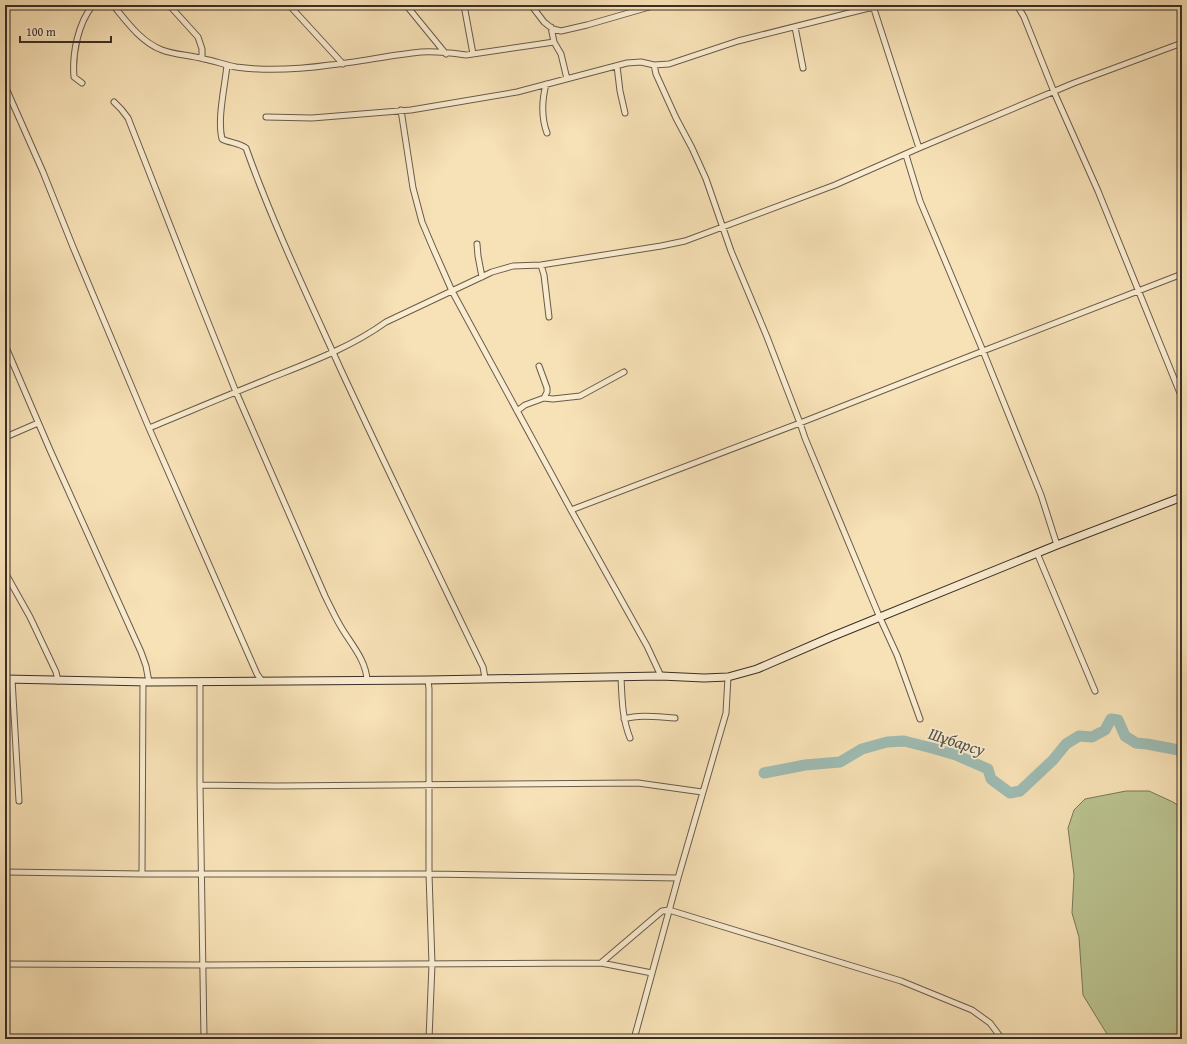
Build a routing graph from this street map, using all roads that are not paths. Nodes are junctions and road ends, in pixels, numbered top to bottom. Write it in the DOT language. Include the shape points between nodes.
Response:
graph roads {
  1 [pos="93,5"];
  2 [pos="113,5"];
  3 [pos="169,5"];
  4 [pos="289,5"];
  5 [pos="406,5"];
  6 [pos="464,5"];
  7 [pos="531,5"];
  8 [pos="656,5"];
  9 [pos="884,5"];
  10 [pos="892,5"];
  11 [pos="1017,5"];
  12 [pos="643,7"];
  13 [pos="876,7"];
  14 [pos="551,27"];
  15 [pos="795,27"];
  16 [pos="554,42"];
  17 [pos="1182,43"];
  18 [pos="446,54"];
  19 [pos="473,54"];
  20 [pos="202,58"];
  21 [pos="343,64"];
  22 [pos="227,65"];
  23 [pos="654,65"];
  24 [pos="617,66"];
  25 [pos="803,68"];
  26 [pos="567,79"];
  27 [pos="82,83"];
  28 [pos="546,84"];
  29 [pos="5,86"];
  30 [pos="1054,92"];
  31 [pos="114,102"];
  32 [pos="401,110"];
  33 [pos="625,113"];
  34 [pos="266,117"];
  35 [pos="546,133"];
  36 [pos="919,148"];
  37 [pos="906,155"];
  38 [pos="723,227"];
  39 [pos="477,244"];
  40 [pos="541,265"];
  41 [pos="1182,274"];
  42 [pos="482,277"];
  43 [pos="452,291"];
  44 [pos="1139,291"];
  45 [pos="548,317"];
  46 [pos="5,345"];
  47 [pos="983,351"];
  48 [pos="333,353"];
  49 [pos="539,366"];
  50 [pos="624,372"];
  51 [pos="236,392"];
  52 [pos="544,398"];
  53 [pos="1182,398"];
  54 [pos="517,410"];
  55 [pos="38,423"];
  56 [pos="800,423"];
  57 [pos="149,428"];
  58 [pos="5,436"];
  59 [pos="1182,497"];
  60 [pos="571,510"];
  61 [pos="1057,545"];
  62 [pos="1037,553"];
  63 [pos="7,576"];
  64 [pos="880,618"];
  65 [pos="661,676"];
  66 [pos="728,676"];
  67 [pos="620,677"];
  68 [pos="484,678"];
  69 [pos="9,679"];
  70 [pos="367,680"];
  71 [pos="428,680"];
  72 [pos="58,681"];
  73 [pos="200,681"];
  74 [pos="146,682"];
  75 [pos="262,682"];
  76 [pos="1095,690"];
  77 [pos="675,718"];
  78 [pos="624,719"];
  79 [pos="920,719"];
  80 [pos="630,738"];
  81 [pos="429,784"];
  82 [pos="200,785"];
  83 [pos="702,792"];
  84 [pos="18,801"];
  85 [pos="5,872"];
  86 [pos="201,873"];
  87 [pos="142,874"];
  88 [pos="429,874"];
  89 [pos="678,878"];
  90 [pos="669,910"];
  91 [pos="601,963"];
  92 [pos="5,964"];
  93 [pos="432,964"];
  94 [pos="203,965"];
  95 [pos="652,973"];
  96 [pos="204,1039"];
  97 [pos="429,1039"];
  98 [pos="634,1039"];
  99 [pos="1002,1039"];
  1 -- 27 [label="street" via="83,21 75,54 74,77"];
  2 -- 20 [label="street" via="133,29 152,45 172,53"];
  3 -- 20 [label="street" via="198,37"];
  4 -- 21 [label="street"];
  5 -- 18 [label="street"];
  6 -- 19 [label="street"];
  7 -- 14 [label="street"];
  8 -- 12 [label="street"];
  9 -- 10 [label="street"];
  11 -- 30 [label="street"];
  12 -- 14 [label="street" via="567,30 561,31"];
  13 -- 15 [label="street"];
  13 -- 36 [label="street"];
  14 -- 16 [label="street"];
  15 -- 23 [label="street" via="669,64"];
  15 -- 25 [label="street"];
  16 -- 19 [label="street"];
  16 -- 26 [label="street" via="561,54"];
  17 -- 30 [label="street"];
  18 -- 19 [label="street"];
  18 -- 21 [label="street" via="421,52"];
  20 -- 22 [label="street"];
  21 -- 22 [label="street" via="295,68"];
  22 -- 48 [label="street" via="220,132 222,139 246,148 284,244"];
  23 -- 24 [label="street" via="641,62"];
  23 -- 38 [label="street" via="706,179"];
  24 -- 26 [label="street"];
  24 -- 33 [label="street"];
  26 -- 28 [label="street"];
  28 -- 32 [label="street" via="517,92"];
  28 -- 35 [label="street" via="542,103"];
  29 -- 57 [label="street"];
  30 -- 36 [label="street"];
  30 -- 44 [label="street"];
  31 -- 51 [label="street" via="128,118"];
  32 -- 34 [label="street" via="312,118"];
  32 -- 43 [label="street" via="413,188 422,222"];
  36 -- 37 [label="street"];
  37 -- 38 [label="street"];
  37 -- 47 [label="street" via="920,201"];
  38 -- 40 [label="street" via="685,241"];
  38 -- 56 [label="street"];
  39 -- 42 [label="street"];
  40 -- 42 [label="street" via="513,266"];
  40 -- 45 [label="street"];
  41 -- 44 [label="street"];
  42 -- 43 [label="street"];
  43 -- 48 [label="street" via="386,322"];
  43 -- 54 [label="street"];
  44 -- 47 [label="street"];
  44 -- 53 [label="street"];
  46 -- 55 [label="street"];
  47 -- 56 [label="street"];
  47 -- 61 [label="street" via="1041,495"];
  48 -- 51 [label="street"];
  48 -- 68 [label="street" via="484,666"];
  49 -- 52 [label="street" via="548,388"];
  50 -- 52 [label="street" via="580,396"];
  51 -- 57 [label="street"];
  51 -- 70 [label="street" via="325,596 364,664"];
  52 -- 54 [label="street"];
  54 -- 60 [label="street"];
  55 -- 58 [label="street"];
  55 -- 74 [label="street" via="141,652 146,666"];
  56 -- 60 [label="street"];
  56 -- 64 [label="street"];
  57 -- 75 [label="street"];
  59 -- 61 [label="street"];
  60 -- 65 [label="street"];
  61 -- 62 [label="street"];
  62 -- 64 [label="street"];
  62 -- 76 [label="street"];
  63 -- 72 [label="street" via="30,617"];
  64 -- 66 [label="street" via="757,668"];
  64 -- 79 [label="street" via="897,655"];
  65 -- 66 [label="street"];
  65 -- 67 [label="street"];
  66 -- 83 [label="street" via="726,713"];
  67 -- 68 [label="street"];
  67 -- 78 [label="street"];
  68 -- 71 [label="street"];
  69 -- 72 [label="street"];
  69 -- 84 [label="street"];
  70 -- 71 [label="street"];
  70 -- 75 [label="street"];
  71 -- 81 [label="street"];
  72 -- 74 [label="street"];
  73 -- 74 [label="street"];
  73 -- 75 [label="street"];
  73 -- 82 [label="street"];
  74 -- 87 [label="street"];
  77 -- 78 [label="street" via="632,716"];
  78 -- 80 [label="street"];
  81 -- 82 [label="street"];
  81 -- 83 [label="street" via="638,783"];
  81 -- 88 [label="street"];
  82 -- 86 [label="street"];
  83 -- 89 [label="street"];
  85 -- 87 [label="street"];
  86 -- 87 [label="street"];
  86 -- 88 [label="street"];
  86 -- 94 [label="street"];
  88 -- 89 [label="street"];
  88 -- 93 [label="street"];
  89 -- 90 [label="street"];
  90 -- 91 [label="street" via="662,911"];
  90 -- 95 [label="street"];
  90 -- 99 [label="street" via="901,981 972,1010 990,1023"];
  91 -- 93 [label="street"];
  91 -- 95 [label="street"];
  92 -- 94 [label="street"];
  93 -- 94 [label="street"];
  93 -- 97 [label="street"];
  94 -- 96 [label="street"];
  95 -- 98 [label="street"];
}
